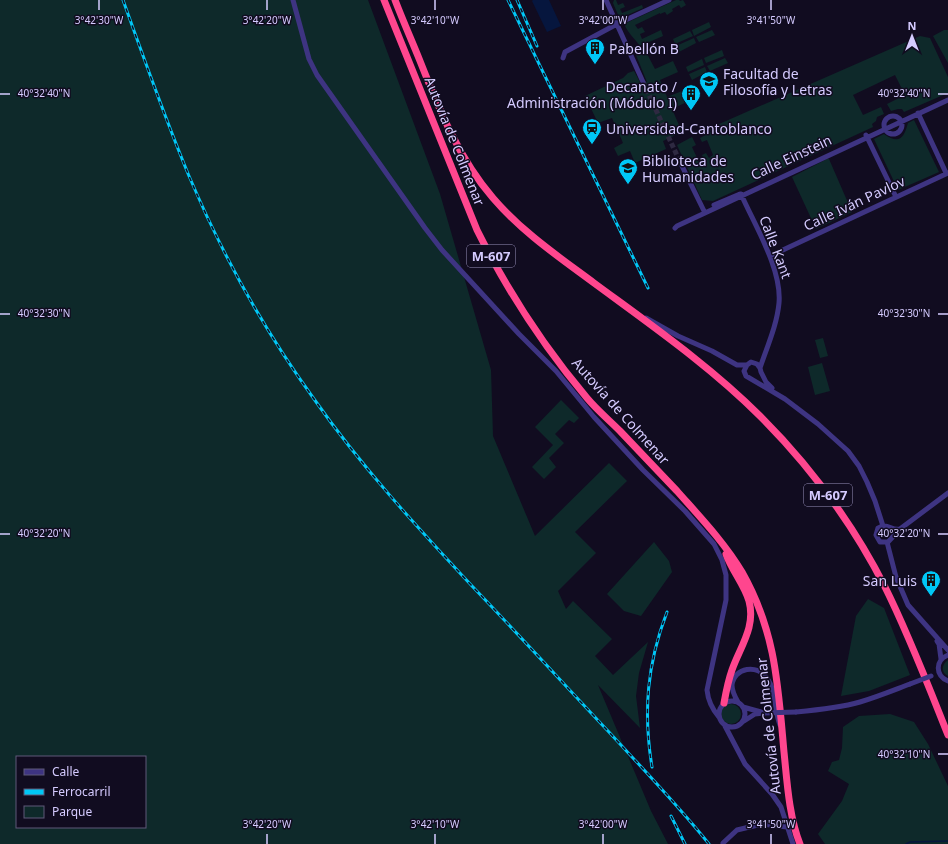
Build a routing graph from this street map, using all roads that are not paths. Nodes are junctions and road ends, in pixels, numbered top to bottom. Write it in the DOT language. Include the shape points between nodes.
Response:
graph roads {
  1 [pos="292,0"];
  2 [pos="384,0"];
  3 [pos="606,0"];
  4 [pos="669,0"];
  5 [pos="396,2"];
  6 [pos="617,24"];
  7 [pos="563,58"];
  8 [pos="643,82"];
  9 [pos="948,99"];
  10 [pos="918,113"];
  11 [pos="901,121"];
  12 [pos="884,128"];
  13 [pos="867,136"];
  14 [pos="681,164"];
  15 [pos="947,173"];
  16 [pos="741,195"];
  17 [pos="896,197"];
  18 [pos="705,211"];
  19 [pos="675,228"];
  20 [pos="770,256"];
  21 [pos="633,312"];
  22 [pos="764,355"];
  23 [pos="754,362"];
  24 [pos="747,364"];
  25 [pos="760,370"];
  26 [pos="753,379"];
  27 [pos="783,397"];
  28 [pos="948,493"];
  29 [pos="883,526"];
  30 [pos="892,529"];
  31 [pos="900,529"];
  32 [pos="892,538"];
  33 [pos="887,542"];
  34 [pos="723,545"];
  35 [pos="933,635"];
  36 [pos="948,650"];
  37 [pos="948,655"];
  38 [pos="941,659"];
  39 [pos="938,669"];
  40 [pos="931,676"];
  41 [pos="941,677"];
  42 [pos="948,681"];
  43 [pos="738,702"];
  44 [pos="724,703"];
  45 [pos="743,707"];
  46 [pos="764,712"];
  47 [pos="719,717"];
  48 [pos="744,721"];
  49 [pos="726,726"];
  50 [pos="783,733"];
  51 [pos="948,735"];
  52 [pos="787,827"];
  53 [pos="724,843"];
  54 [pos="793,844"];
  55 [pos="800,844"];
  1 -- 47 [label="street" via="309,59 317,75 432,238 556,371 643,470 714,544 722,560 727,587 707,690 710,704"];
  2 -- 34 [label="highway, Autovía de Colmenar / M-607" via="477,230 522,310 588,399 705,522"];
  3 -- 6 [label="street"];
  4 -- 6 [label="street"];
  5 -- 21 [label="highway, Autovía de Colmenar / M-607" via="451,134 468,165 492,198 534,238"];
  6 -- 7 [label="street" via="565,52"];
  6 -- 8 [label="street"];
  9 -- 10 [label="street, Calle Einstein"];
  10 -- 11 [label="street, Calle Einstein"];
  10 -- 15 [label="street"];
  11 -- 12 [label="street, Calle Einstein"];
  11 -- 12 [label="street, Calle Einstein" via="893,116 888,117 884,121"];
  11 -- 12 [label="street, Calle Einstein" via="901,130 897,134 889,134"];
  12 -- 13 [label="street, Calle Einstein"];
  13 -- 16 [label="street, Calle Einstein"];
  13 -- 17 [label="street"];
  14 -- 18 [label="street"];
  15 -- 17 [label="street, Calle Iván Pavlov"];
  16 -- 18 [label="street, Calle Einstein"];
  16 -- 20 [label="street, Calle Kant"];
  17 -- 20 [label="street, Calle Iván Pavlov"];
  18 -- 19 [label="street, Calle Einstein"];
  20 -- 22 [label="street, Calle Kant" via="780,291 779,304"];
  21 -- 24 [label="street" via="737,365"];
  21 -- 51 [label="highway, Autovía de Colmenar / M-607" via="714,374 760,416 827,494 859,541 884,586 907,634"];
  22 -- 23 [label="street"];
  22 -- 25 [label="street, Calle Kant"];
  23 -- 24 [label="street"];
  23 -- 25 [label="street" via="759,365"];
  24 -- 26 [label="street" via="745,374"];
  25 -- 26 [label="street" via="758,377"];
  25 -- 27 [label="street" via="766,382"];
  26 -- 27 [label="street"];
  27 -- 29 [label="street" via="848,451 867,482"];
  28 -- 31 [label="street"];
  29 -- 30 [label="street"];
  29 -- 33 [label="street" via="878,528 876,535 880,542"];
  30 -- 31 [label="street"];
  30 -- 32 [label="street"];
  31 -- 32 [label="street"];
  32 -- 33 [label="street"];
  33 -- 35 [label="street" via="894,572 905,599"];
  34 -- 44 [label="highway" via="745,591 750,620 746,640 732,669"];
  34 -- 50 [label="highway, Autovía de Colmenar / M-607" via="742,573 758,605 769,638 778,679"];
  35 -- 36 [label="street"];
  35 -- 38 [label="street" via="939,644"];
  37 -- 38 [label="street"];
  38 -- 39 [label="street"];
  39 -- 40 [label="street"];
  39 -- 41 [label="street"];
  40 -- 41 [label="street"];
  40 -- 46 [label="street, bridge" via="830,709"];
  41 -- 42 [label="street"];
  43 -- 44 [label="street"];
  43 -- 45 [label="street"];
  43 -- 50 [label="street" via="732,689 735,677 745,670 761,672 767,678 774,694 777,717"];
  44 -- 47 [label="street"];
  45 -- 46 [label="street"];
  45 -- 48 [label="street"];
  46 -- 48 [label="street"];
  47 -- 49 [label="street"];
  48 -- 49 [label="street" via="737,727"];
  49 -- 52 [label="street" via="745,764 781,807"];
  50 -- 55 [label="highway, Autovía de Colmenar / M-607" via="790,800"];
  52 -- 53 [label="street" via="762,824 737,830"];
  52 -- 54 [label="street"];
}
